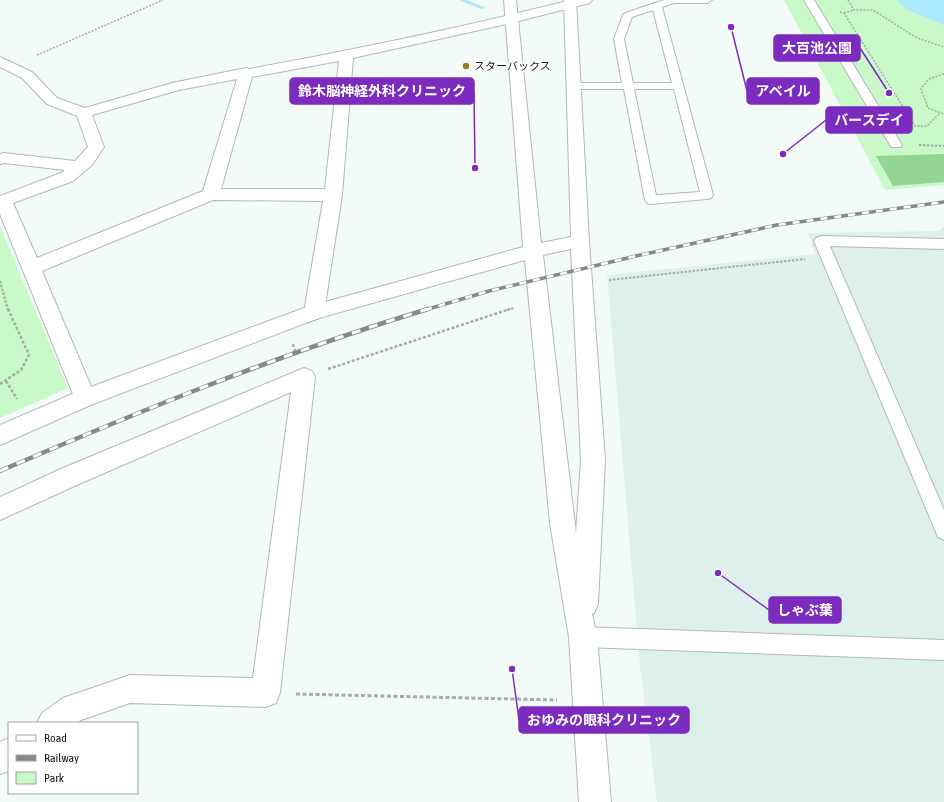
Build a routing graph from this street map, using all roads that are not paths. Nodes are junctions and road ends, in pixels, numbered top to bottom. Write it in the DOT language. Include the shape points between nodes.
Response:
graph roads {
  1 [pos="707,0"];
  2 [pos="809,0"];
  3 [pos="576,1"];
  4 [pos="657,6"];
  5 [pos="510,10"];
  6 [pos="346,55"];
  7 [pos="5,64"];
  8 [pos="246,72"];
  9 [pos="575,86"];
  10 [pos="628,86"];
  11 [pos="678,86"];
  12 [pos="84,113"];
  13 [pos="896,145"];
  14 [pos="0,159"];
  15 [pos="79,167"];
  16 [pos="211,194"];
  17 [pos="333,195"];
  18 [pos="2,202"];
  19 [pos="580,241"];
  20 [pos="944,244"];
  21 [pos="533,251"];
  22 [pos="31,268"];
  23 [pos="314,312"];
  24 [pos="85,398"];
  25 [pos="0,435"];
  26 [pos="0,509"];
  27 [pos="944,531"];
  28 [pos="583,637"];
  29 [pos="944,650"];
  30 [pos="53,722"];
  31 [pos="595,802"];
  1 -- 4 [label="lane" via="673,0"];
  2 -- 13 [label="lane"];
  3 -- 5 [label="street"];
  3 -- 9 [label="street"];
  4 -- 10 [label="lane" via="628,15 620,39"];
  4 -- 11 [label="lane"];
  5 -- 6 [label="street"];
  5 -- 21 [label="street"];
  6 -- 8 [label="street"];
  6 -- 17 [label="street"];
  7 -- 12 [label="street" via="26,75 52,101"];
  8 -- 12 [label="street" via="177,86"];
  8 -- 16 [label="street"];
  9 -- 10 [label="lane"];
  9 -- 19 [label="street"];
  10 -- 11 [label="lane"];
  10 -- 11 [label="lane" via="651,200 707,196"];
  12 -- 15 [label="street" via="96,147"];
  14 -- 15 [label="street"];
  15 -- 18 [label="street" via="67,177"];
  16 -- 17 [label="street"];
  16 -- 22 [label="street"];
  17 -- 23 [label="street"];
  18 -- 22 [label="street"];
  19 -- 21 [label="street"];
  19 -- 28 [label="street" via="593,460"];
  20 -- 27 [label="lane" via="821,240"];
  21 -- 23 [label="street"];
  21 -- 28 [label="street" via="562,523"];
  22 -- 24 [label="street"];
  23 -- 24 [label="street"];
  24 -- 25 [label="street"];
  26 -- 30 [label="street" via="70,476 304,377 266,693 130,689 73,708"];
  28 -- 29 [label="lane"];
  28 -- 31 [label="street"];
}
